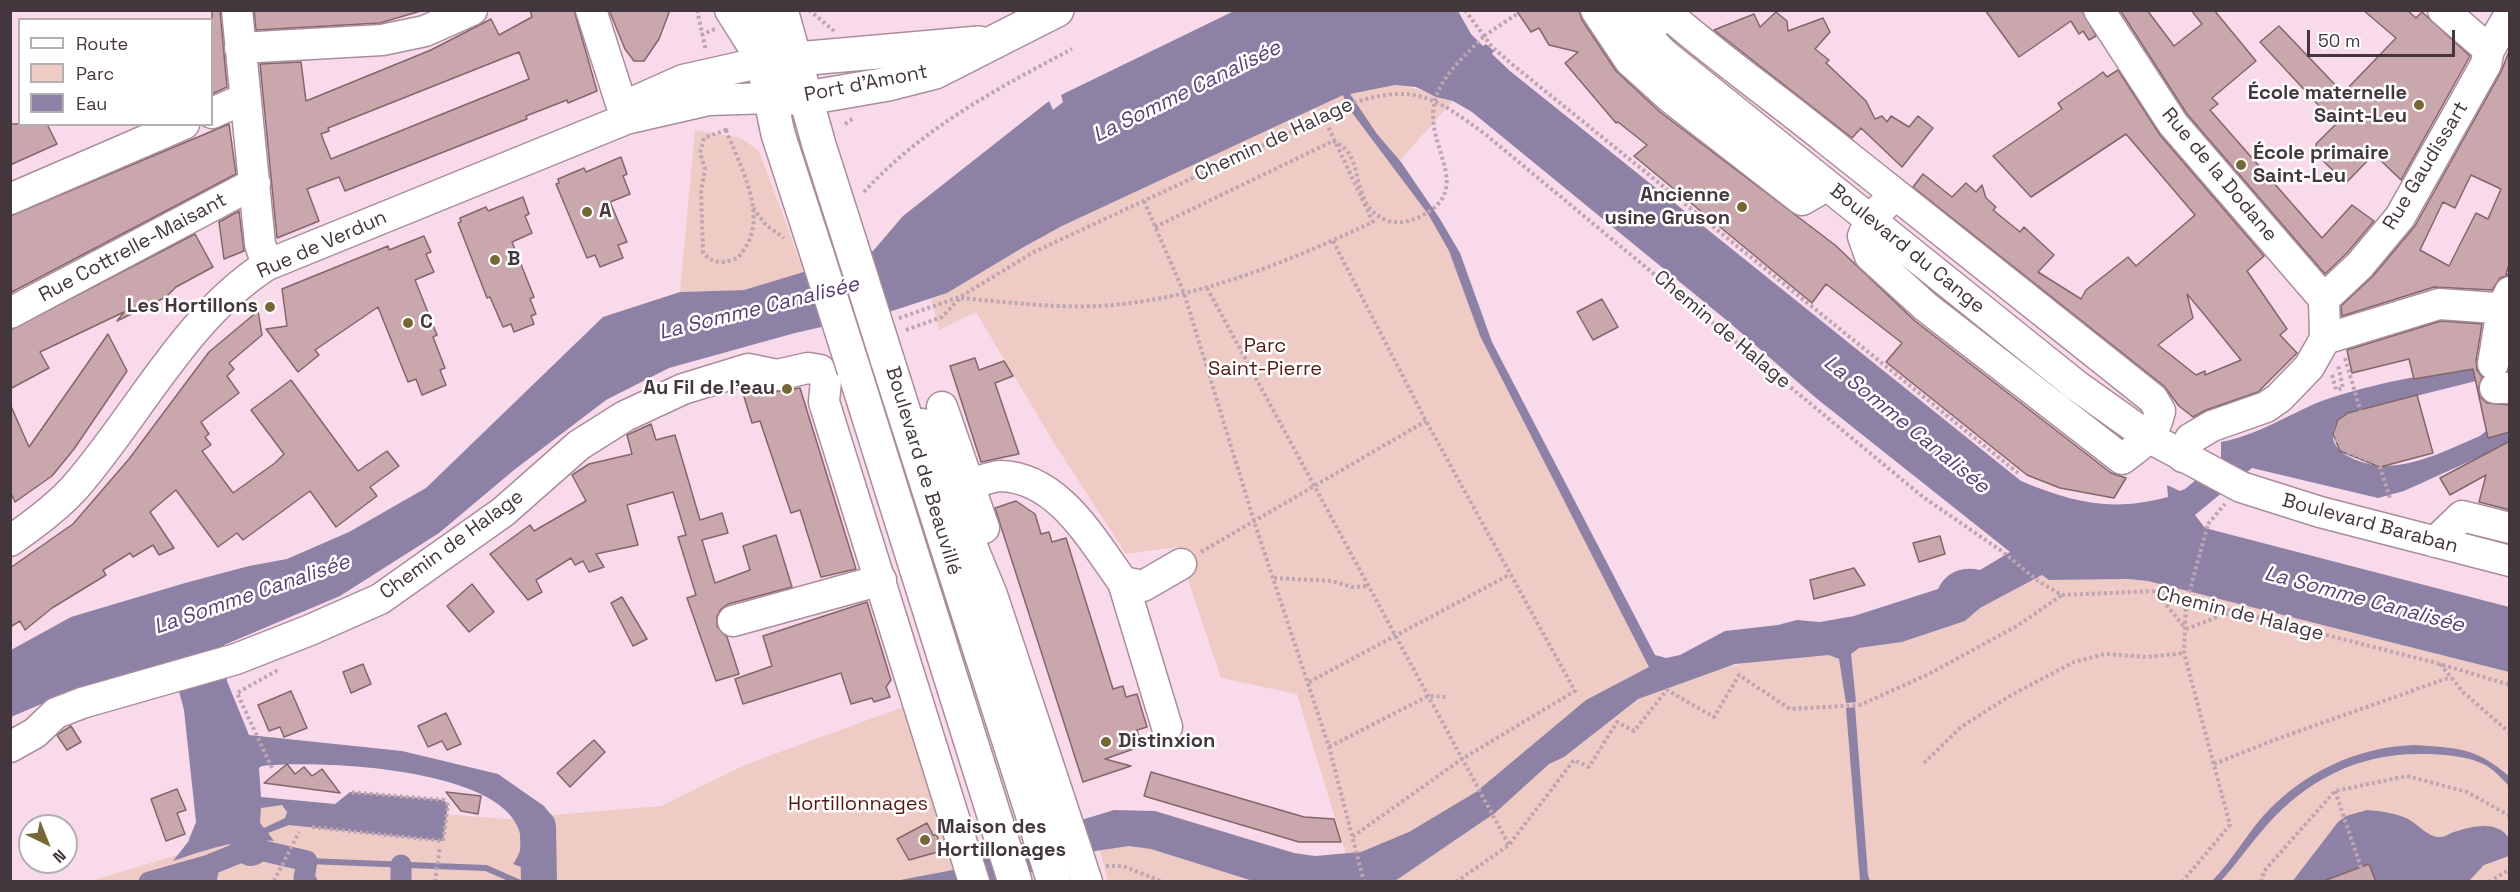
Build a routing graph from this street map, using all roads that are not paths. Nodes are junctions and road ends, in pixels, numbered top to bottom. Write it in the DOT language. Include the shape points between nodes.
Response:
graph roads {
  1 [pos="237,10"];
  2 [pos="472,10"];
  3 [pos="591,10"];
  4 [pos="730,10"];
  5 [pos="748,10"];
  6 [pos="781,10"];
  7 [pos="791,10"];
  8 [pos="1596,10"];
  9 [pos="2098,10"];
  10 [pos="2443,10"];
  11 [pos="1667,13"];
  12 [pos="2510,14"];
  13 [pos="1037,15"];
  14 [pos="1633,21"];
  15 [pos="992,42"];
  16 [pos="240,48"];
  17 [pos="2489,50"];
  18 [pos="796,60"];
  19 [pos="1630,61"];
  20 [pos="763,62"];
  21 [pos="770,98"];
  22 [pos="807,98"];
  23 [pos="244,99"];
  24 [pos="213,113"];
  25 [pos="626,119"];
  26 [pos="179,126"];
  27 [pos="1822,181"];
  28 [pos="255,183"];
  29 [pos="1894,195"];
  30 [pos="10,199"];
  31 [pos="1870,220"];
  32 [pos="267,265"];
  33 [pos="2324,299"];
  34 [pos="2507,303"];
  35 [pos="10,313"];
  36 [pos="2325,339"];
  37 [pos="748,369"];
  38 [pos="2499,380"];
  39 [pos="852,400"];
  40 [pos="942,406"];
  41 [pos="2150,438"];
  42 [pos="927,460"];
  43 [pos="2194,463"];
  44 [pos="970,484"];
  45 [pos="2510,528"];
  46 [pos="11,539"];
  47 [pos="2435,542"];
  48 [pos="2510,561"];
  49 [pos="1181,564"];
  50 [pos="881,580"];
  51 [pos="1123,582"];
  52 [pos="733,621"];
  53 [pos="1167,727"];
  54 [pos="1042,746"];
  55 [pos="10,747"];
  56 [pos="1021,778"];
  57 [pos="1096,874"];
  58 [pos="974,882"];
  59 [pos="1015,882"];
  60 [pos="1054,882"];
  1 -- 16 [label="street"];
  2 -- 16 [label="street" via="424,31 382,40"];
  3 -- 25 [label="street"];
  4 -- 20 [label="street"];
  5 -- 20 [label="main road, Boulevard de Beauvillé"];
  6 -- 18 [label="main road, Boulevard de Beauvillé"];
  7 -- 18 [label="street"];
  8 -- 19 [label="street"];
  9 -- 33 [label="street, Rue de la Dodane" via="2173,124"];
  10 -- 17 [label="street"];
  11 -- 14 [label="street"];
  11 -- 29 [label="street"];
  12 -- 17 [label="street, Rue Gaudissart"];
  13 -- 15 [label="main road, Port d'Amont"];
  14 -- 19 [label="street"];
  14 -- 27 [label="street, Boulevard du Cange" via="1665,55"];
  15 -- 18 [label="main road, Port d'Amont"];
  15 -- 22 [label="main road, Port d'Amont" via="934,72"];
  16 -- 23 [label="street"];
  17 -- 33 [label="street, Rue Gaudissart" via="2486,64 2400,217 2360,265"];
  18 -- 20 [label="main road, Port d'Amont"];
  18 -- 22 [label="main road, Boulevard de Beauvillé"];
  19 -- 27 [label="street" via="1672,99 1802,200 1815,192"];
  20 -- 21 [label="main road, Boulevard de Beauvillé"];
  20 -- 25 [label="street, Rue de Verdun" via="683,80 638,100"];
  21 -- 22 [label="main road, Port d'Amont"];
  21 -- 25 [label="street, Rue de Verdun" via="709,100"];
  21 -- 39 [label="main road, Boulevard de Beauvillé, bridge" via="804,247"];
  22 -- 42 [label="main road, Boulevard de Beauvillé, bridge" via="891,369"];
  23 -- 24 [label="street"];
  23 -- 28 [label="street"];
  25 -- 32 [label="street, Rue de Verdun"];
  26 -- 30 [label="street"];
  27 -- 31 [label="street, Boulevard du Cange"];
  28 -- 32 [label="street" via="260,244"];
  28 -- 35 [label="street, Rue Cottrelle-Maisant"];
  29 -- 31 [label="street"];
  29 -- 41 [label="street" via="2153,399 2160,411"];
  31 -- 41 [label="street, Boulevard du Cange" via="2092,398"];
  32 -- 46 [label="street, Rue de Verdun" via="241,282 204,320 76,486"];
  33 -- 36 [label="street"];
  34 -- 36 [label="street" via="2439,304"];
  34 -- 38 [label="street"];
  36 -- 43 [label="street" via="2309,367 2279,398 2190,439"];
  37 -- 39 [label="street, Boulevard de Beauvillé" via="777,375 808,368 820,370 826,380 824,402"];
  37 -- 55 [label="street, Chemin de Halage" via="683,389 625,416 579,445 503,512 380,599 236,659 56,713 36,734"];
  39 -- 42 [label="street" via="886,405 900,448"];
  39 -- 50 [label="street, Boulevard de Beauvillé"];
  39 -- 59 [label="main road, Boulevard de Beauvillé"];
  40 -- 44 [label="street"];
  41 -- 43 [label="street, Boulevard du Cange"];
  42 -- 44 [label="street" via="950,464"];
  42 -- 54 [label="street" via="992,595"];
  42 -- 56 [label="main road, Boulevard de Beauvillé"];
  43 -- 47 [label="street, Boulevard Baraban" via="2231,483 2320,512"];
  44 -- 51 [label="street" via="999,476 1028,480 1047,490 1082,526"];
  44 -- 54 [label="street" via="1052,729"];
  45 -- 47 [label="street" via="2462,516"];
  47 -- 48 [label="street, Boulevard Baraban"];
  49 -- 51 [label="street" via="1143,586"];
  50 -- 52 [label="street"];
  50 -- 58 [label="street, Boulevard de Beauvillé"];
  51 -- 53 [label="street"];
  54 -- 56 [label="street"];
  54 -- 57 [label="street"];
  56 -- 60 [label="main road, Boulevard de Beauvillé"];
}
